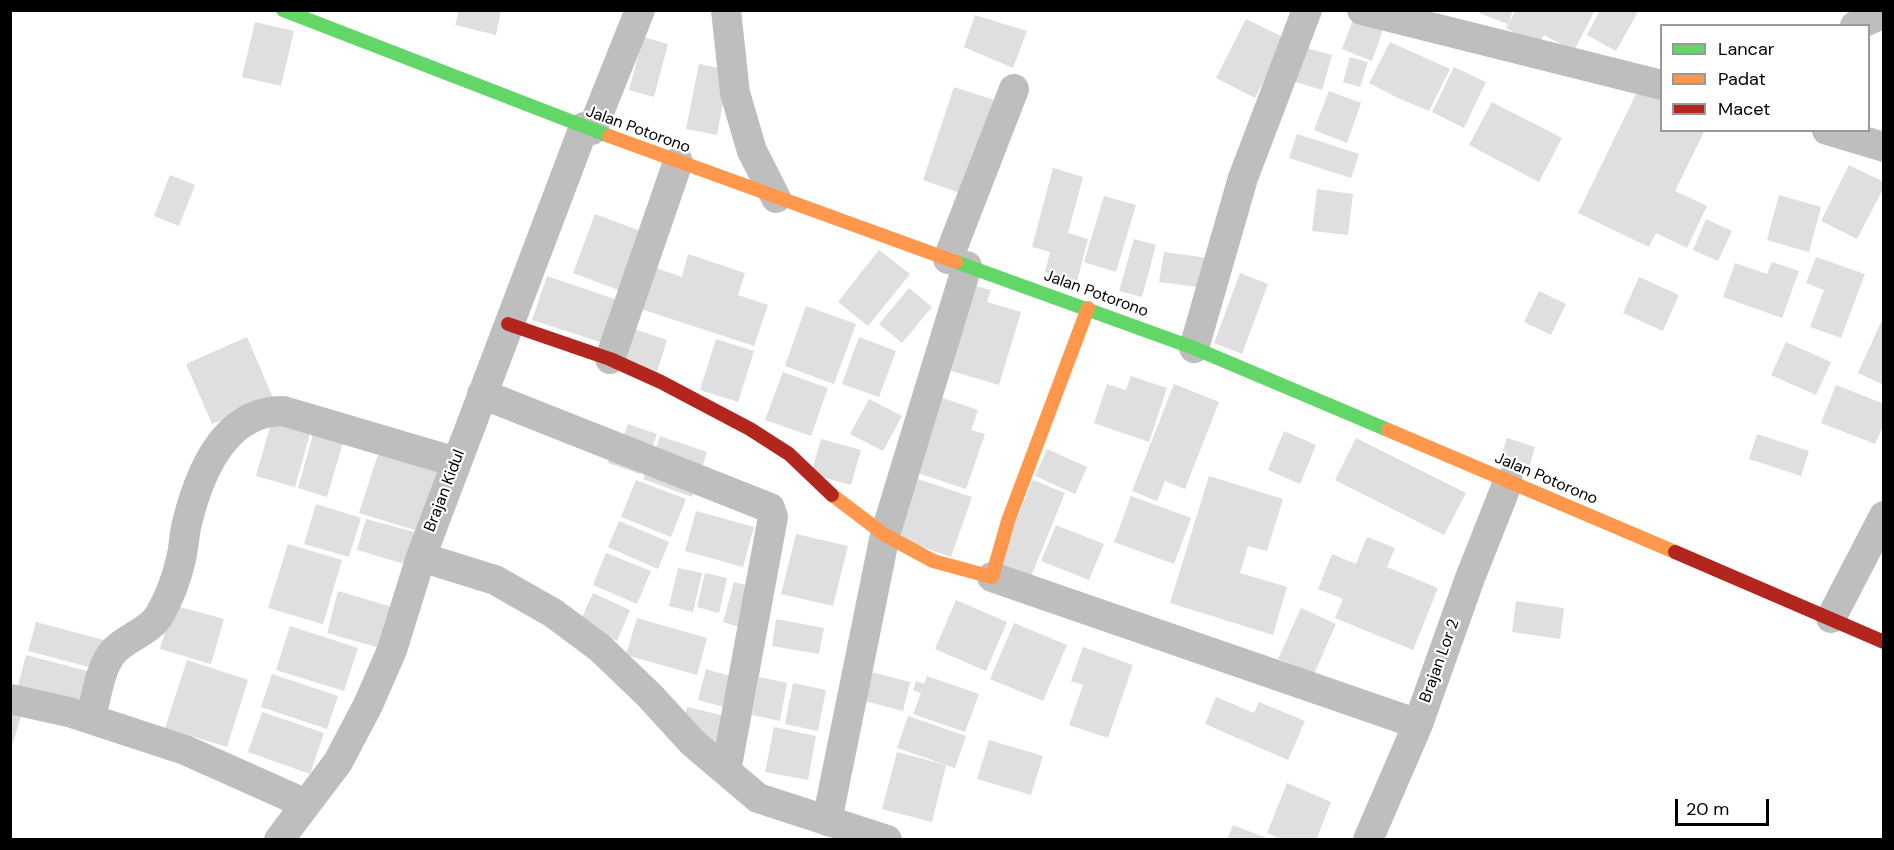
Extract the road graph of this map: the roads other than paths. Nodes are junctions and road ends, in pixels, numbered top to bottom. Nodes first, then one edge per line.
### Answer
1 (283, 10) edge
2 (640, 10) edge
3 (726, 10) edge
4 (1307, 10) edge
5 (1374, 12) edge
6 (1884, 12) edge
7 (1473, 23) edge
8 (1860, 24) edge
9 (1660, 85) edge
10 (1014, 89) dead end
11 (588, 129) junction
12 (1834, 132) edge
13 (1884, 147) edge
14 (678, 162) junction
15 (776, 198) junction
16 (957, 262) junction
17 (1088, 308) junction
18 (508, 324) junction
19 (1194, 348) junction
20 (610, 359) junction
21 (482, 394) junction
22 (456, 462) junction
23 (1508, 482) junction
24 (1884, 516) edge
25 (885, 535) junction
26 (421, 557) junction
27 (992, 577) junction
28 (1831, 618) junction
29 (1884, 642) edge
30 (10, 699) edge
31 (90, 719) junction
32 (1418, 724) junction
33 (726, 771) junction
34 (306, 804) junction
35 (826, 820) junction
36 (279, 840) edge
37 (887, 840) edge
38 (1368, 840) edge

1 - 11 street, Jalan Potorono
2 - 11 street, Brajan Kidul
3 - 15 street
4 - 19 street
5 - 7 street
6 - 8 street
7 - 9 street
10 - 16 street
11 - 14 street, Jalan Potorono
11 - 18 street, Brajan Kidul
12 - 13 street
14 - 15 street, Jalan Potorono
14 - 20 street
15 - 16 street, Jalan Potorono
16 - 17 street, Jalan Potorono
16 - 25 street
17 - 19 street, Jalan Potorono
17 - 27 street
18 - 20 street
18 - 21 street, Brajan Kidul
19 - 23 street, Jalan Potorono
20 - 25 street
21 - 22 street, Brajan Kidul
21 - 33 street
22 - 26 street, Brajan Kidul
22 - 31 street
23 - 28 street, Jalan Potorono
23 - 32 street, Brajan Lor 2
24 - 28 street
25 - 27 street
25 - 35 street
26 - 33 street
26 - 34 street, Brajan Kidul
27 - 32 street
28 - 29 street, Jalan Potorono
30 - 31 street
31 - 34 street
32 - 38 street, Brajan Lor 2
33 - 35 street
34 - 36 street, Brajan Kidul
35 - 37 street

